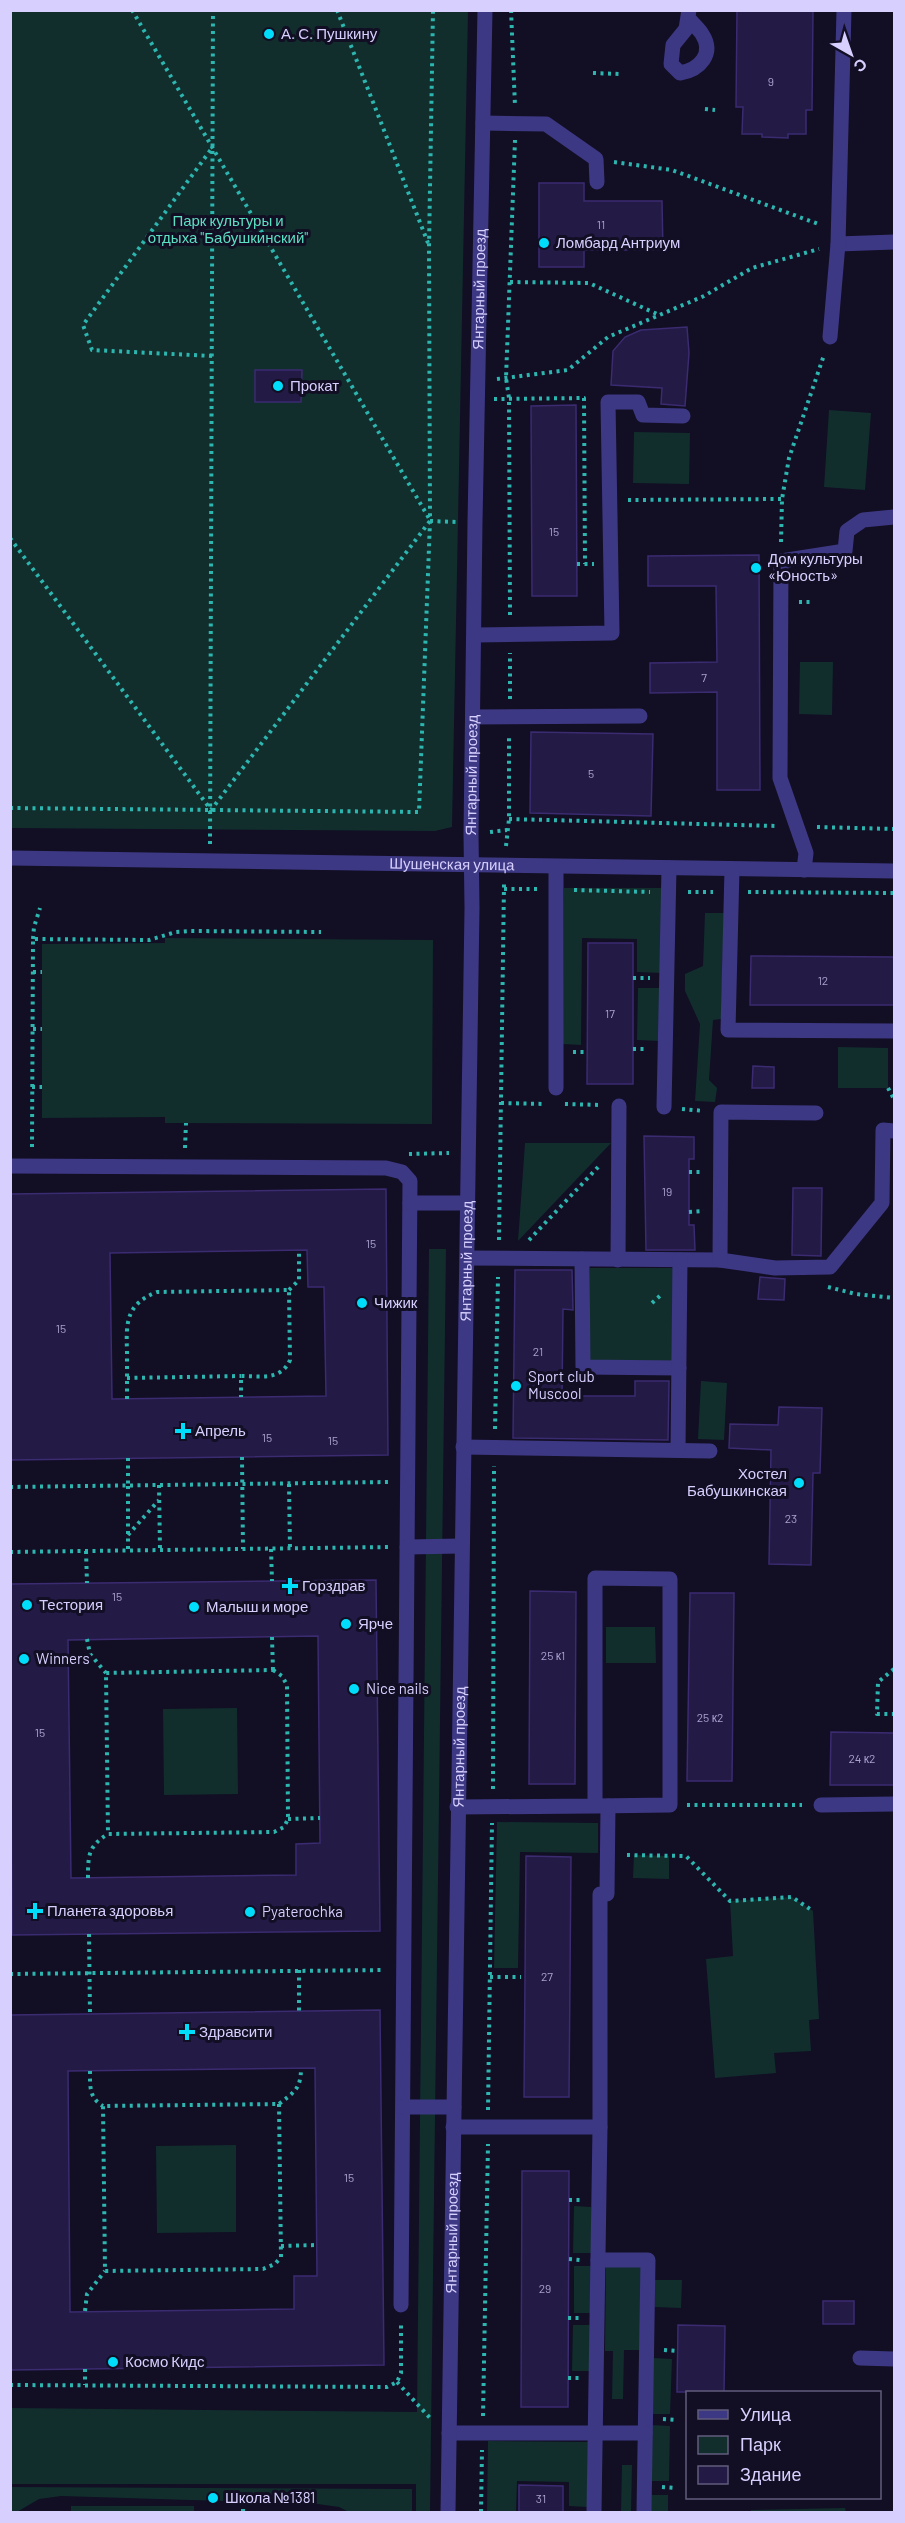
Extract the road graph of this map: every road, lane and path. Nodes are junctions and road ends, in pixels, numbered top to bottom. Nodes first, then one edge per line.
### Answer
1 (132, 10) edge
2 (213, 10) edge
3 (337, 10) edge
4 (433, 10) edge
5 (485, 10) edge
6 (511, 10) edge
7 (844, 10) edge
8 (593, 73) dead end
9 (620, 74) dead end
10 (705, 109) dead end
11 (715, 110) dead end
12 (483, 123) junction
13 (515, 123) junction
14 (212, 148) junction
15 (596, 159) junction
16 (597, 182) dead end
17 (838, 238) junction
18 (894, 242) edge
19 (429, 247) junction
20 (510, 282) junction
21 (657, 314) junction
22 (830, 337) joint
23 (212, 356) junction
24 (506, 378) junction
25 (478, 381) junction
26 (509, 398) junction
27 (478, 399) junction
28 (683, 417) dead end
29 (782, 499) junction
30 (610, 500) junction
31 (894, 517) edge
32 (430, 521) junction
33 (475, 522) junction
34 (10, 538) edge
35 (781, 561) junction
36 (585, 564) dead end
37 (510, 634) junction
38 (475, 635) junction
39 (640, 716) dead end
40 (473, 717) junction
41 (510, 717) junction
42 (10, 808) edge
43 (211, 810) junction
44 (509, 819) junction
45 (796, 826) junction
46 (894, 829) edge
47 (507, 830) junction
48 (489, 832) dead end
49 (506, 848) dead end
50 (10, 858) edge
51 (210, 860) junction
52 (472, 866) junction
53 (556, 867) junction
54 (669, 868) junction
55 (732, 869) junction
56 (804, 870) junction
57 (894, 871) edge
58 (556, 890) junction
59 (732, 892) junction
60 (668, 893) junction
61 (894, 893) edge
62 (40, 908) dead end
63 (321, 932) dead end
64 (33, 939) junction
65 (33, 972) junction
66 (42, 972) dead end
67 (33, 1029) junction
68 (42, 1029) dead end
69 (894, 1031) edge
70 (32, 1087) junction
71 (42, 1087) dead end
72 (556, 1088) dead end
73 (888, 1088) dead end
74 (894, 1099) edge
75 (501, 1103) junction
76 (548, 1104) dead end
77 (560, 1104) dead end
78 (619, 1106) joint
79 (664, 1107) joint
80 (721, 1112) junction
81 (816, 1113) dead end
82 (186, 1123) dead end
83 (894, 1131) edge
84 (619, 1145) junction
85 (453, 1153) dead end
86 (10, 1166) edge
87 (32, 1166) junction
88 (185, 1167) junction
89 (390, 1168) junction
90 (888, 1202) edge
91 (410, 1203) junction
92 (468, 1203) junction
93 (299, 1250) dead end
94 (467, 1258) junction
95 (505, 1259) junction
96 (582, 1259) junction
97 (618, 1260) junction
98 (680, 1260) junction
99 (720, 1260) junction
100 (819, 1286) dead end
101 (289, 1290) junction
102 (894, 1298) edge
103 (679, 1368) junction
104 (241, 1376) junction
105 (127, 1378) junction
106 (241, 1397) dead end
107 (127, 1399) dead end
108 (463, 1447) junction
109 (494, 1447) junction
110 (678, 1450) junction
111 (710, 1451) dead end
112 (242, 1457) dead end
113 (128, 1458) dead end
114 (408, 1482) junction
115 (242, 1484) junction
116 (289, 1484) junction
117 (159, 1485) junction
118 (128, 1486) junction
119 (10, 1487) edge
120 (159, 1499) junction
121 (128, 1535) junction
122 (461, 1546) junction
123 (407, 1547) junction
124 (243, 1549) junction
125 (271, 1549) junction
126 (290, 1549) junction
127 (160, 1550) junction
128 (86, 1551) junction
129 (128, 1551) junction
130 (10, 1552) edge
131 (272, 1581) dead end
132 (87, 1583) dead end
133 (272, 1637) dead end
134 (87, 1640) dead end
135 (894, 1669) edge
136 (273, 1670) junction
137 (106, 1672) junction
138 (894, 1714) edge
139 (894, 1804) edge
140 (670, 1805) junction
141 (821, 1805) joint
142 (601, 1806) junction
143 (457, 1807) junction
144 (492, 1807) junction
145 (320, 1818) dead end
146 (288, 1819) junction
147 (108, 1834) junction
148 (608, 1854) junction
149 (88, 1878) dead end
150 (813, 1911) dead end
151 (89, 1934) dead end
152 (404, 1969) junction
153 (298, 1970) junction
154 (89, 1973) junction
155 (10, 1974) edge
156 (490, 1977) junction
157 (521, 1977) dead end
158 (299, 2011) dead end
159 (90, 2014) dead end
160 (301, 2068) dead end
161 (90, 2071) dead end
162 (279, 2104) junction
163 (103, 2106) junction
164 (403, 2107) junction
165 (454, 2108) junction
166 (453, 2127) junction
167 (488, 2127) junction
168 (600, 2127) junction
169 (317, 2245) dead end
170 (281, 2246) junction
171 (598, 2260) junction
172 (105, 2271) junction
173 (401, 2305) joint
174 (85, 2312) dead end
175 (860, 2358) dead end
176 (894, 2359) edge
177 (85, 2369) dead end
178 (10, 2385) edge
179 (85, 2385) junction
180 (596, 2432) junction
181 (449, 2433) junction
182 (482, 2433) junction
183 (645, 2433) junction
184 (243, 2506) dead end
185 (243, 2512) edge
186 (448, 2512) edge
187 (481, 2512) edge
188 (594, 2512) edge
189 (644, 2512) edge

1 - 14 path
2 - 14 path
3 - 19 path
4 - 19 path
5 - 12 street, Янтарный проезд
6 - 13 path
7 - 17 street
8 - 9 path
10 - 11 path
12 - 13 street
12 - 25 street, Янтарный проезд
13 - 15 street
13 - 20 path
14 - 23 path
14 - 23 path
14 - 32 path
15 - 16 street
15 - 17 path
17 - 18 street
17 - 21 path
17 - 22 street
19 - 32 path
20 - 21 path
20 - 24 path
21 - 24 path
22 - 29 path
23 - 43 path
24 - 25 path
24 - 26 path
25 - 27 street, Янтарный проезд
26 - 27 path
26 - 36 path
26 - 37 path
27 - 33 street, Янтарный проезд
28 - 30 street
29 - 30 path
29 - 35 path
30 - 37 street
31 - 35 street
32 - 33 path
32 - 43 path
32 - 43 path
33 - 38 street, Янтарный проезд
34 - 43 path
35 - 45 street
37 - 38 street
37 - 41 path
38 - 40 street, Янтарный проезд
39 - 41 street
40 - 41 street
40 - 52 street, Янтарный проезд
41 - 44 path
42 - 43 path
43 - 51 path
44 - 45 path
44 - 47 path
45 - 46 path
45 - 56 street
47 - 48 path
47 - 49 path
50 - 51 street, Шушенская улица
51 - 52 street, Шушенская улица
52 - 53 street, Шушенская улица
52 - 92 street, Янтарный проезд
53 - 54 street, Шушенская улица
53 - 58 street
54 - 55 street, Шушенская улица
54 - 60 street
55 - 56 street, Шушенская улица
55 - 59 street
56 - 57 street, Шушенская улица
58 - 60 path
58 - 72 street
58 - 75 path
59 - 60 path
59 - 61 path
59 - 69 street
60 - 79 street
62 - 64 path
63 - 64 path
64 - 65 path
65 - 66 path
65 - 67 path
67 - 68 path
67 - 70 path
70 - 71 path
70 - 87 path
73 - 74 path
75 - 76 path
75 - 95 path
77 - 78 path
78 - 84 street
79 - 80 path
80 - 81 street
80 - 99 street
82 - 88 path
83 - 90 street
84 - 95 path
84 - 97 street
85 - 89 path
86 - 87 street
87 - 88 street
88 - 89 street
89 - 91 street
90 - 99 street
91 - 92 street
91 - 114 street
92 - 94 street, Янтарный проезд
93 - 101 path
94 - 95 street
94 - 108 street, Янтарный проезд
95 - 96 street
95 - 109 path
96 - 97 street
96 - 103 street
97 - 98 street
98 - 99 street
98 - 103 street
100 - 102 path
101 - 104 path
101 - 105 path
103 - 110 street
104 - 105 path
104 - 106 path
105 - 107 path
108 - 109 street
108 - 122 street, Янтарный проезд
109 - 110 street
109 - 144 path
110 - 111 street
112 - 115 path
113 - 118 path
114 - 116 path
114 - 123 street
115 - 116 path
115 - 117 path
115 - 124 path
116 - 126 path
117 - 118 path
117 - 120 path
118 - 119 path
118 - 121 path
120 - 121 path
120 - 127 path
121 - 129 path
122 - 123 street
122 - 143 street, Янтарный проезд
123 - 126 path
123 - 152 street
124 - 125 path
124 - 127 path
125 - 126 path
125 - 131 path
127 - 129 path
128 - 129 path
128 - 130 path
128 - 132 path
133 - 136 path
134 - 137 path
135 - 138 path
136 - 137 path
136 - 146 path
137 - 147 path
139 - 141 street
140 - 141 path
140 - 142 street
140 - 142 street
142 - 144 street
142 - 148 street
143 - 144 street
143 - 165 street, Янтарный проезд
144 - 156 path
145 - 146 path
146 - 147 path
147 - 149 path
148 - 150 path
148 - 168 street
151 - 154 path
152 - 153 path
152 - 164 street
153 - 154 path
153 - 158 path
154 - 155 path
154 - 159 path
156 - 157 path
156 - 167 path
160 - 162 path
161 - 163 path
162 - 163 path
162 - 170 path
163 - 172 path
164 - 165 street
164 - 173 street
165 - 166 street, Янтарный проезд
166 - 167 street
166 - 181 street, Янтарный проезд
167 - 168 street
167 - 182 path
168 - 171 street
169 - 170 path
170 - 172 path
171 - 180 street
171 - 183 street
172 - 174 path
173 - 179 path
175 - 176 street
177 - 179 path
178 - 179 path
180 - 182 street
180 - 183 street
180 - 188 street
181 - 182 street
181 - 186 street, Янтарный проезд
182 - 187 path
183 - 189 street
184 - 185 path

